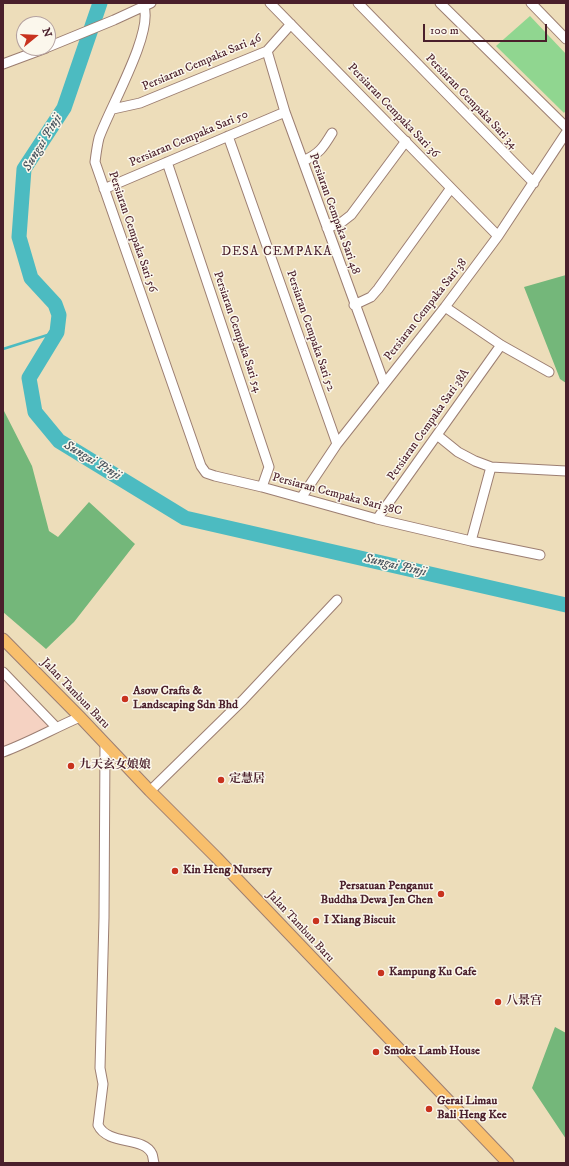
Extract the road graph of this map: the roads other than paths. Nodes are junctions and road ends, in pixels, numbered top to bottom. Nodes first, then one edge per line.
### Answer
1 (270, 3) edge
2 (358, 3) edge
3 (440, 3) edge
4 (531, 3) edge
5 (148, 5) edge
6 (291, 24) junction
7 (566, 39) edge
8 (56, 44) edge
9 (267, 51) junction
10 (25, 56) edge
11 (3, 64) edge
12 (113, 109) junction
13 (285, 112) junction
14 (566, 127) edge
15 (332, 133) dead end
16 (566, 133) edge
17 (228, 136) junction
18 (406, 141) junction
19 (303, 161) junction
20 (167, 162) junction
21 (534, 183) junction
22 (451, 188) junction
23 (104, 189) junction
24 (327, 228) junction
25 (498, 236) junction
26 (354, 305) junction
27 (445, 307) junction
28 (501, 345) junction
29 (549, 372) dead end
30 (384, 383) junction
31 (437, 435) junction
32 (337, 444) junction
33 (201, 466) joint
34 (491, 467) junction
35 (566, 471) edge
36 (262, 487) junction
37 (301, 498) junction
38 (377, 519) junction
39 (471, 542) junction
40 (540, 555) dead end
41 (337, 600) dead end
42 (4, 638) edge
43 (3, 672) edge
44 (80, 717) junction
45 (56, 727) junction
46 (105, 745) junction
47 (3, 752) edge
48 (150, 791) junction
49 (154, 1163) edge
50 (508, 1163) edge

1 - 6 street, Persiaran Cempaka Sari 36
2 - 21 street, Persiaran Cempaka Sari 34
3 - 14 street
4 - 7 street
5 - 8 street
5 - 12 street, Persiaran Cempaka Sari 56
6 - 9 street, Persiaran Cempaka Sari 46
6 - 18 street, Persiaran Cempaka Sari 36
9 - 12 street, Persiaran Cempaka Sari 46
9 - 13 street, Persiaran Cempaka Sari 48
10 - 11 street
12 - 23 street, Persiaran Cempaka Sari 56
13 - 17 street, Persiaran Cempaka Sari 50
13 - 19 street, Persiaran Cempaka Sari 48
15 - 19 street
16 - 21 street, Persiaran Cempaka Sari 38
17 - 20 street, Persiaran Cempaka Sari 50
17 - 32 street, Persiaran Cempaka Sari 52
18 - 22 street, Persiaran Cempaka Sari 36
18 - 24 street
19 - 24 street, Persiaran Cempaka Sari 48
20 - 23 street, Persiaran Cempaka Sari 50
20 - 36 street, Persiaran Cempaka Sari 54
21 - 25 street, Persiaran Cempaka Sari 38
22 - 25 street, Persiaran Cempaka Sari 36
22 - 26 street
23 - 33 street, Persiaran Cempaka Sari 56
24 - 26 street, Persiaran Cempaka Sari 48
25 - 27 street, Persiaran Cempaka Sari 38
26 - 30 street, Persiaran Cempaka Sari 48
27 - 28 street
27 - 30 street, Persiaran Cempaka Sari 38
28 - 29 street
28 - 31 street, Persiaran Cempaka Sari 38A
30 - 32 street, Persiaran Cempaka Sari 38
31 - 34 street
31 - 38 street, Persiaran Cempaka Sari 38A
32 - 37 street, Persiaran Cempaka Sari 38
33 - 36 street, Persiaran Cempaka Sari 38C
34 - 35 street
34 - 39 street
36 - 37 street, Persiaran Cempaka Sari 38C
37 - 38 street, Persiaran Cempaka Sari 38C
38 - 39 street, Persiaran Cempaka Sari 38C
39 - 40 street, Persiaran Cempaka Sari 38C
41 - 48 street
42 - 44 main road, Jalan Tambun Baru
43 - 45 street
44 - 45 street
44 - 46 main road, Jalan Tambun Baru
45 - 47 street
46 - 48 main road, Jalan Tambun Baru
46 - 49 street
48 - 50 main road, Jalan Tambun Baru

